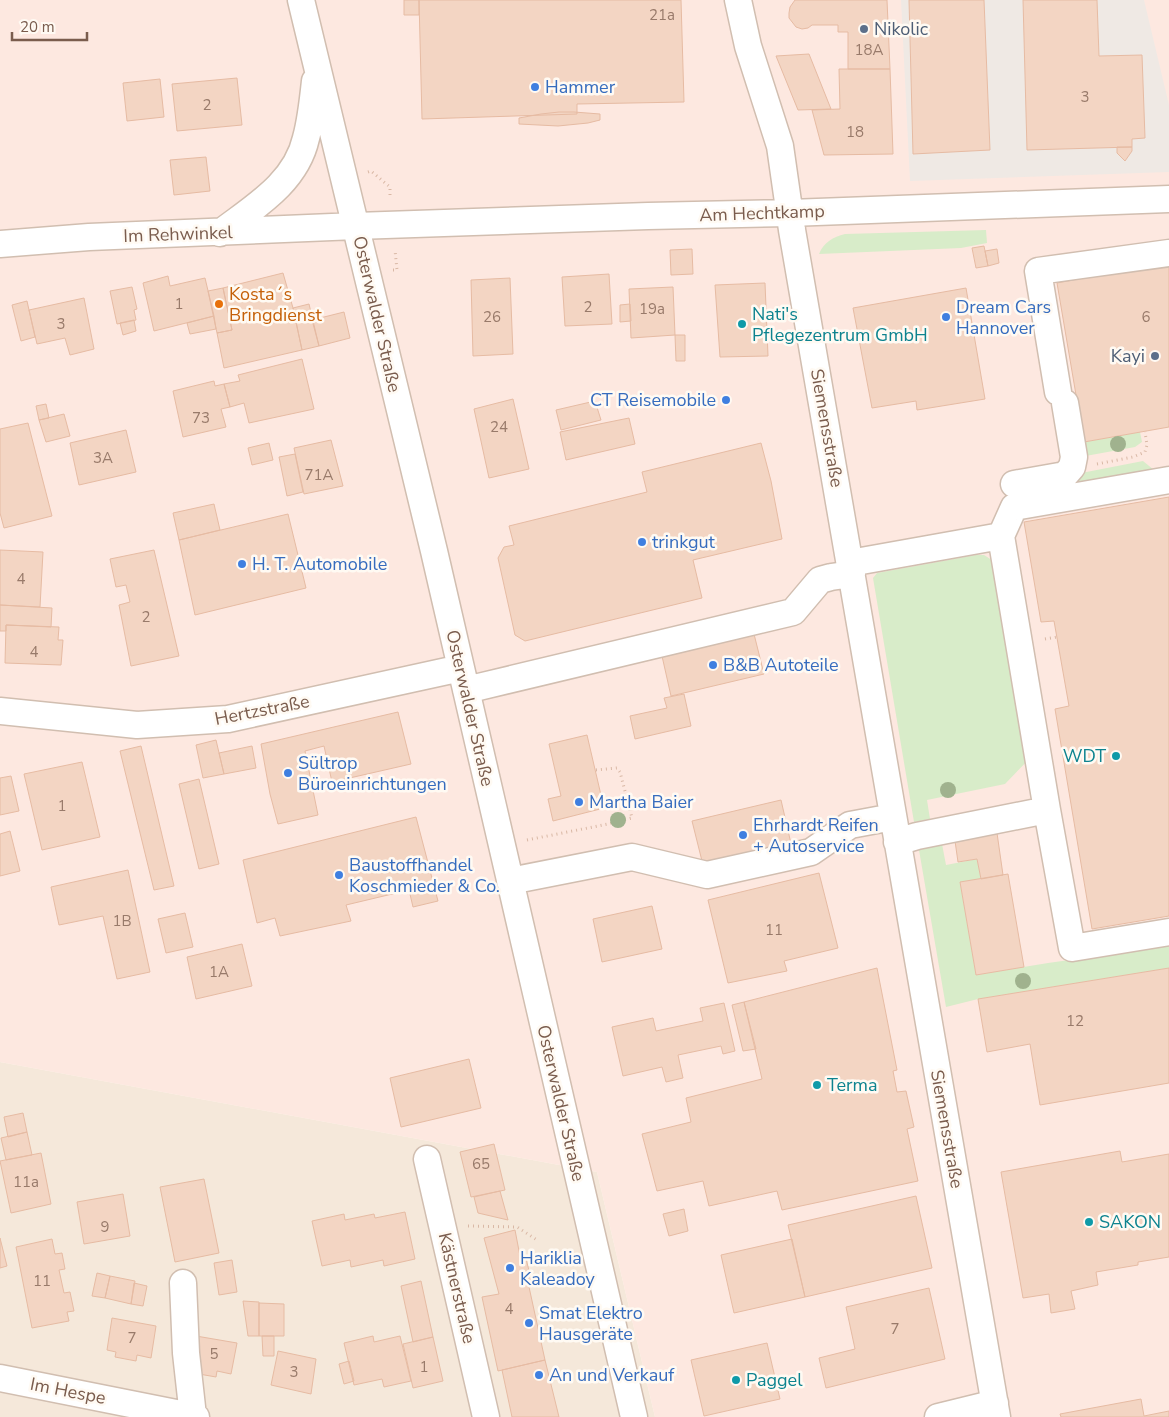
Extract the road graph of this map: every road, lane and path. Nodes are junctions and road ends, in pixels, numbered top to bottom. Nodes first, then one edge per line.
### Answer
1 (302, 0) edge
2 (738, 0) edge
3 (317, 68) junction
4 (1169, 199) edge
5 (790, 213) junction
6 (356, 226) junction
7 (220, 233) junction
8 (0, 244) edge
9 (1169, 253) edge
10 (1145, 432) dead end
11 (1072, 468) junction
12 (1169, 480) edge
13 (1014, 496) junction
14 (1002, 536) junction
15 (851, 569) junction
16 (463, 679) junction
17 (0, 711) edge
18 (595, 770) dead end
19 (1047, 810) junction
20 (903, 832) junction
21 (519, 841) dead end
22 (510, 881) junction
23 (1169, 932) edge
24 (427, 1159) dead end
25 (443, 1226) junction
26 (537, 1240) dead end
27 (183, 1283) dead end
28 (0, 1378) edge
29 (996, 1410) edge
30 (194, 1417) edge
31 (486, 1417) edge
32 (634, 1417) edge
33 (938, 1417) edge

1 - 3 street, Osterwalder Straße
2 - 5 street, Siemensstraße
3 - 6 street, Osterwalder Straße
3 - 7 street
4 - 5 street, Am Hechtkamp
5 - 6 street, Am Hechtkamp
5 - 15 street, Siemensstraße
6 - 7 street, Im Rehwinkel
6 - 16 street, Osterwalder Straße
7 - 8 street, Im Rehwinkel
9 - 11 street
10 - 11 path
11 - 13 street
12 - 13 street
13 - 14 street
14 - 15 street
14 - 19 street
15 - 16 street, Hertzstraße
15 - 20 street, Siemensstraße
16 - 17 street, Hertzstraße
16 - 22 street, Osterwalder Straße
18 - 21 path
19 - 20 street
19 - 23 street
20 - 22 street
20 - 29 street, Siemensstraße
22 - 32 street, Osterwalder Straße
24 - 25 street, Kästnerstraße
25 - 26 path
25 - 31 street, Kästnerstraße
27 - 30 street
28 - 30 street, Im Hespe
29 - 33 street

